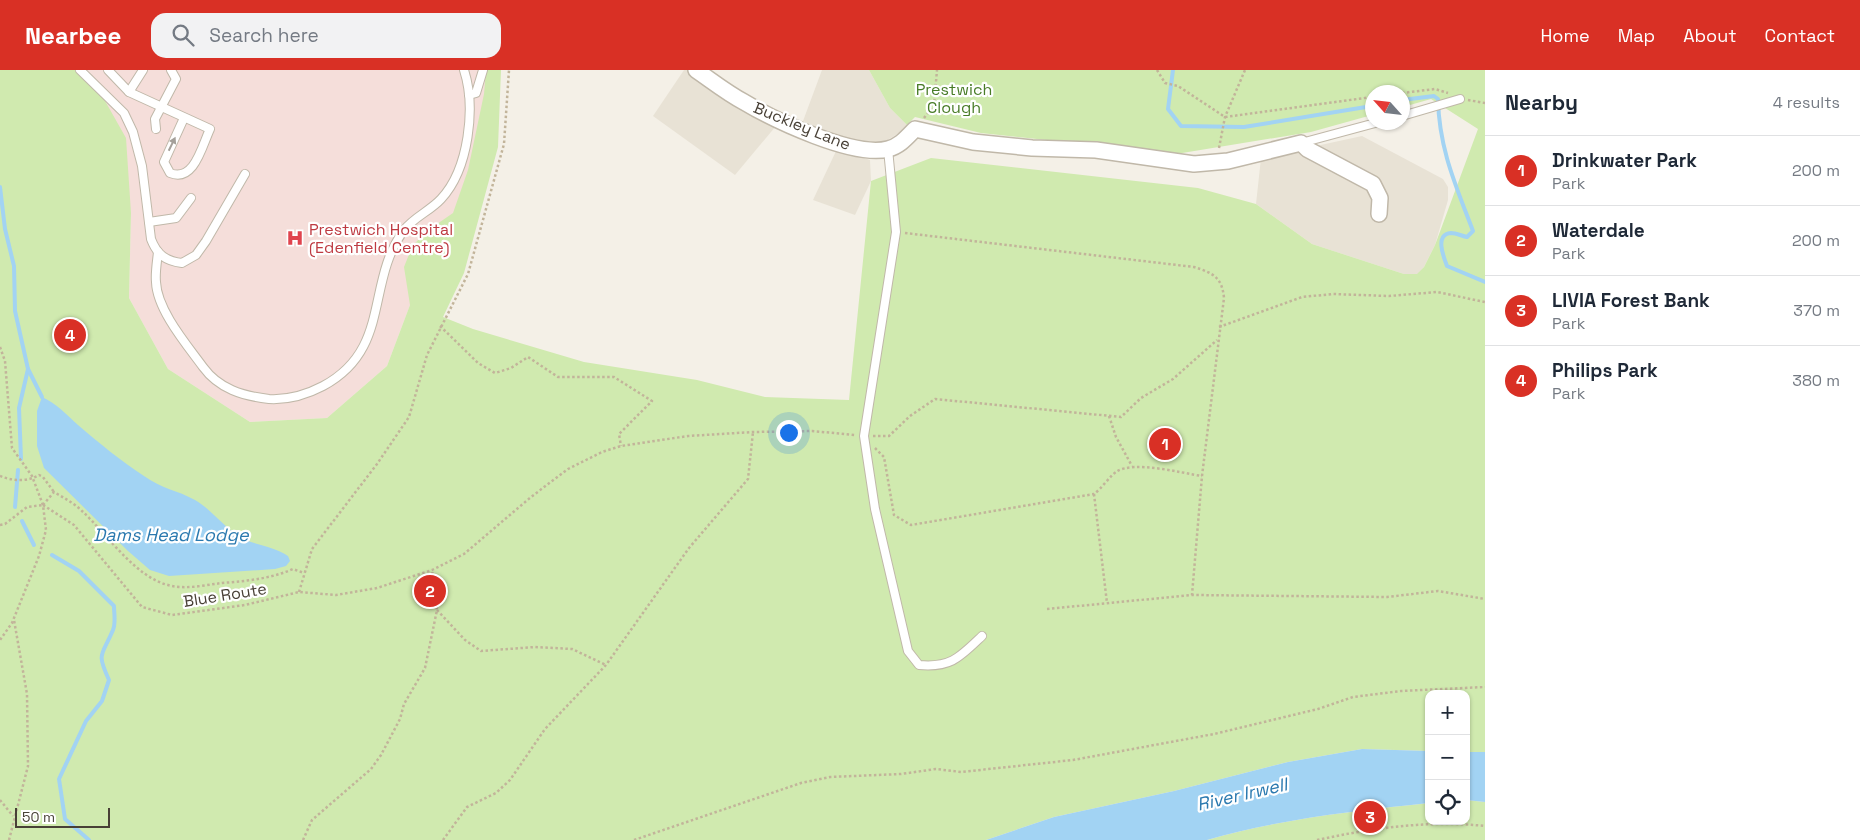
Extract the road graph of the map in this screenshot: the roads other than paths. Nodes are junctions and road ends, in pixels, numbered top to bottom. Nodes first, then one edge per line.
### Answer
1 (80, 70) edge
2 (108, 70) edge
3 (143, 70) edge
4 (171, 70) edge
5 (464, 70) edge
6 (483, 70) edge
7 (696, 70) edge
8 (130, 92) junction
9 (469, 95) junction
10 (1460, 99) dead end
11 (160, 107) junction
12 (1410, 114) edge
13 (184, 118) junction
14 (1365, 126) edge
15 (156, 129) dead end
16 (1301, 143) junction
17 (888, 149) junction
18 (245, 174) dead end
19 (191, 198) dead end
20 (1379, 214) dead end
21 (149, 222) junction
22 (158, 252) junction
23 (982, 636) dead end

1 - 21 lane
2 - 8 lane
3 - 8 lane
4 - 11 lane
5 - 9 lane
6 - 9 lane
7 - 17 street, Buckley Lane
8 - 11 lane
9 - 22 lane
10 - 12 lane
11 - 13 lane
11 - 15 lane
13 -> 13 lane
14 - 16 lane
16 - 17 street
16 - 20 street
17 - 23 lane
18 - 22 lane
19 - 21 lane
21 - 22 lane

